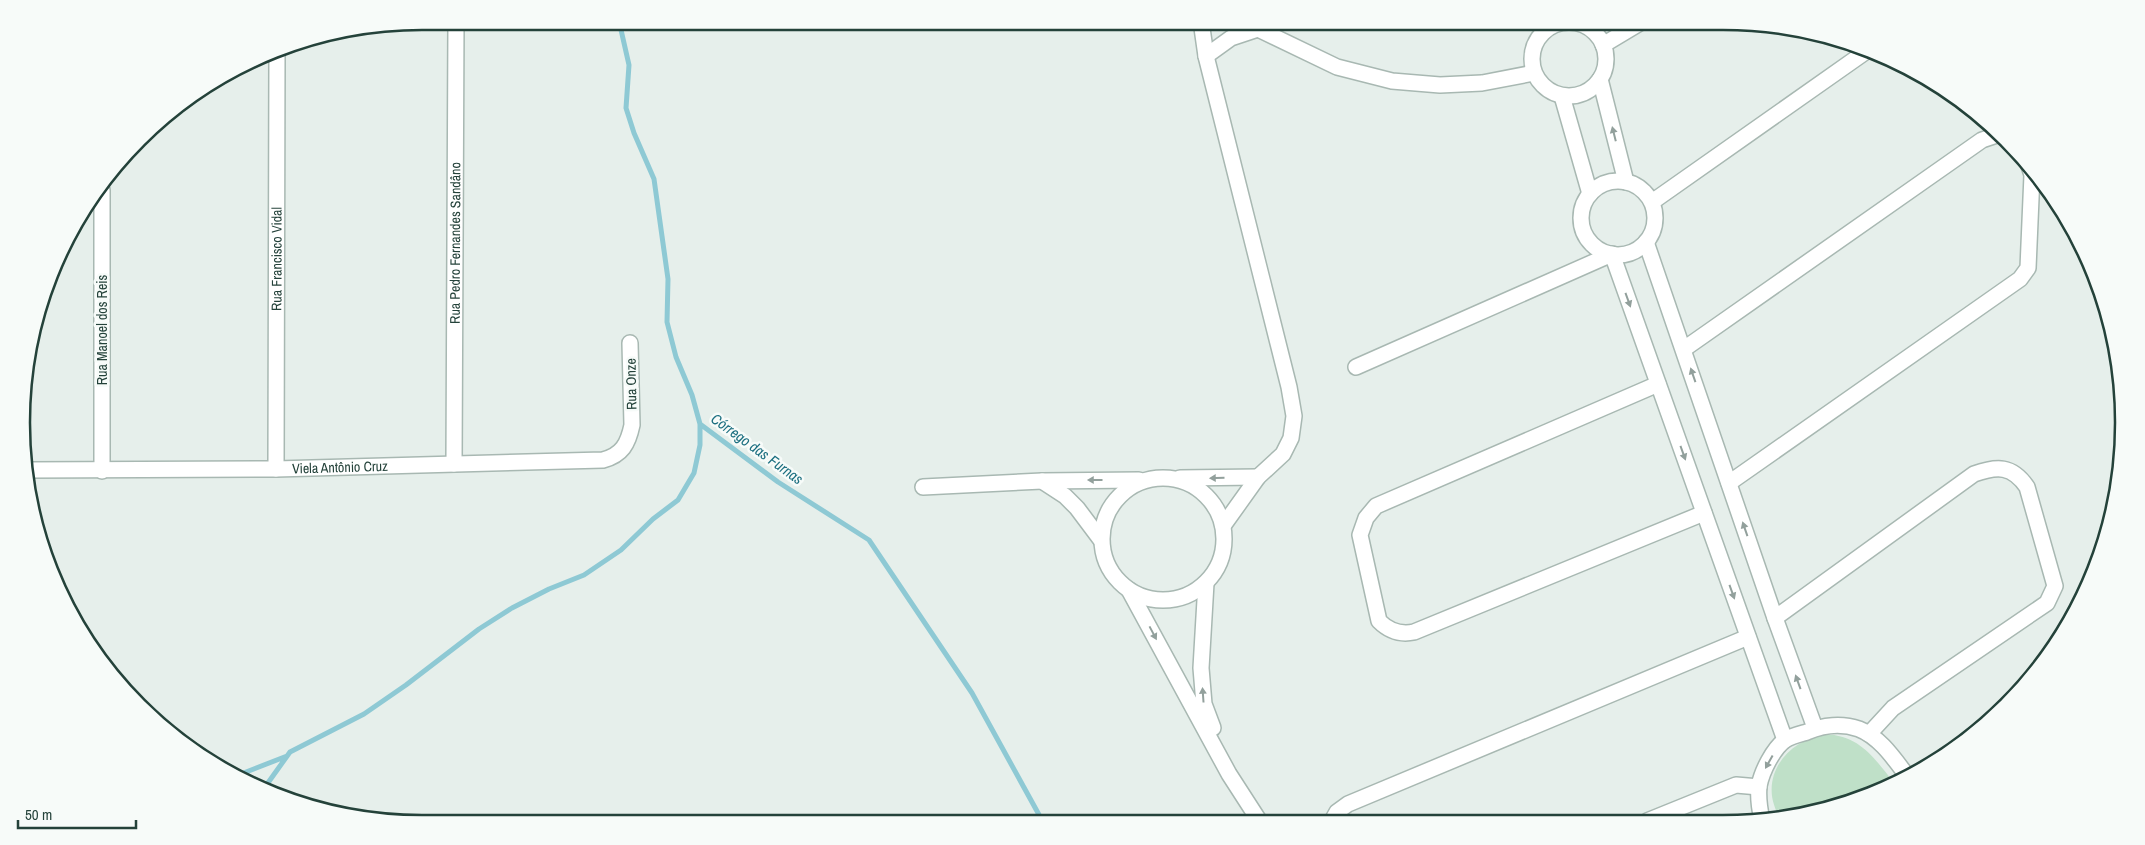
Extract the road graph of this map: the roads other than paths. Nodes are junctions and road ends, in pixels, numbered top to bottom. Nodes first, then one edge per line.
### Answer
1 (456, 30) edge
2 (1202, 30) edge
3 (1245, 30) edge
4 (1263, 30) edge
5 (1539, 30) edge
6 (1590, 30) edge
7 (1628, 30) edge
8 (1603, 45) junction
9 (1860, 55) edge
10 (1206, 56) junction
11 (277, 58) edge
12 (1534, 74) junction
13 (1600, 79) junction
14 (1562, 96) junction
15 (1991, 137) edge
16 (2032, 181) edge
17 (1626, 182) junction
18 (1590, 194) junction
19 (102, 196) edge
20 (1652, 202) junction
21 (1646, 242) junction
22 (1612, 254) junction
23 (630, 343) dead end
24 (1684, 348) junction
25 (1356, 367) dead end
26 (1658, 384) junction
27 (632, 425) joint
28 (454, 464) junction
29 (276, 468) junction
30 (33, 470) edge
31 (102, 471) junction
32 (1258, 477) junction
33 (1176, 478) junction
34 (1144, 480) junction
35 (1042, 481) junction
36 (1729, 483) junction
37 (923, 487) dead end
38 (1704, 513) junction
39 (1224, 526) junction
40 (1101, 540) junction
41 (1206, 583) junction
42 (1129, 590) junction
43 (1775, 618) junction
44 (1748, 637) junction
45 (1815, 728) junction
46 (1869, 734) junction
47 (1785, 740) junction
48 (1903, 771) edge
49 (1229, 774) junction
50 (1759, 787) junction
51 (1761, 813) edge
52 (1255, 815) edge
53 (1335, 815) edge
54 (1663, 815) edge

1 - 28 street, Rua Pedro Fernandes Sandâno
2 - 10 street
3 - 10 street
4 - 12 street
5 - 12 street
6 - 8 street
7 - 8 street
8 - 13 street
9 - 20 street
10 - 32 street
11 - 29 street, Rua Francisco Vidal
12 - 14 street
13 - 14 street
17 -> 13 street
14 - 18 street
15 - 24 street
16 - 36 street
17 - 18 street
17 - 20 street
18 - 22 street
19 - 31 street, Rua Manoel dos Reis
20 - 21 street
21 - 22 street
21 - 24 street
22 - 25 street
22 -> 26 street
23 - 27 street, Rua Onze
36 -> 24 street
26 -> 38 street
26 - 38 street
27 - 28 street, Viela Antônio Cruz
28 - 29 street, Viela Antônio Cruz
29 - 31 street, Viela Antônio Cruz
30 - 31 street, Viela Antônio Cruz
32 -> 33 street
32 - 39 street
33 - 34 street
33 - 39 street
34 -> 35 street
34 - 40 street
35 - 37 street
35 - 40 street
43 -> 36 street
38 -> 44 street
39 - 41 street
40 - 42 street
41 - 42 street
49 -> 41 street
42 -> 49 street
45 -> 43 street
43 - 46 street
44 - 47 street
44 - 53 street
45 - 46 street
45 - 47 street
46 - 48 street
47 -> 50 street
49 - 52 street
50 - 51 street
50 - 54 street

